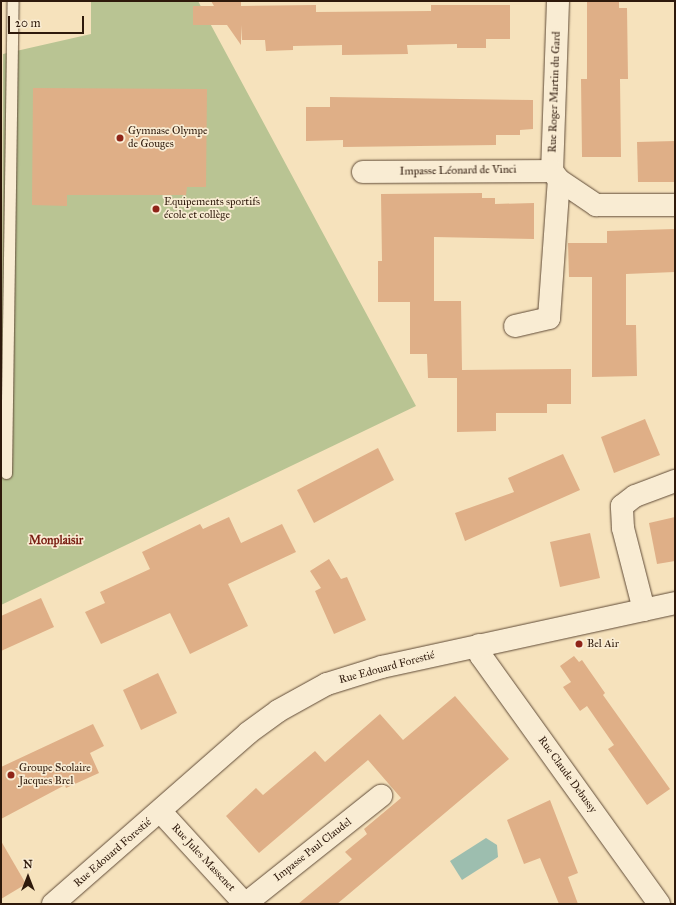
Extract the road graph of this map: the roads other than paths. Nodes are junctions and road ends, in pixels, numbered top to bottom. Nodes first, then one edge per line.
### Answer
1 (13, 1) edge
2 (558, 1) edge
3 (363, 172) dead end
4 (556, 175) junction
5 (675, 205) edge
6 (515, 326) dead end
7 (6, 473) dead end
8 (675, 482) edge
9 (675, 603) edge
10 (644, 610) junction
11 (479, 645) junction
12 (381, 796) dead end
13 (161, 812) junction
14 (53, 904) edge
15 (245, 904) edge
16 (659, 904) edge

1 - 7 lane
2 - 4 street, Rue Roger Martin du Gard
3 - 4 street, Impasse Léonard de Vinci
4 - 5 street
4 - 6 street, Rue Roger Martin du Gard
8 - 10 street
9 - 10 street, Rue Edouard Forestié
10 - 11 street, Rue Edouard Forestié
11 - 13 street, Rue Edouard Forestié
11 - 16 street, Rue Claude Debussy
12 - 15 street, Impasse Paul Claudel
13 - 14 street, Rue Edouard Forestié
13 - 15 street, Rue Jules Massenet

